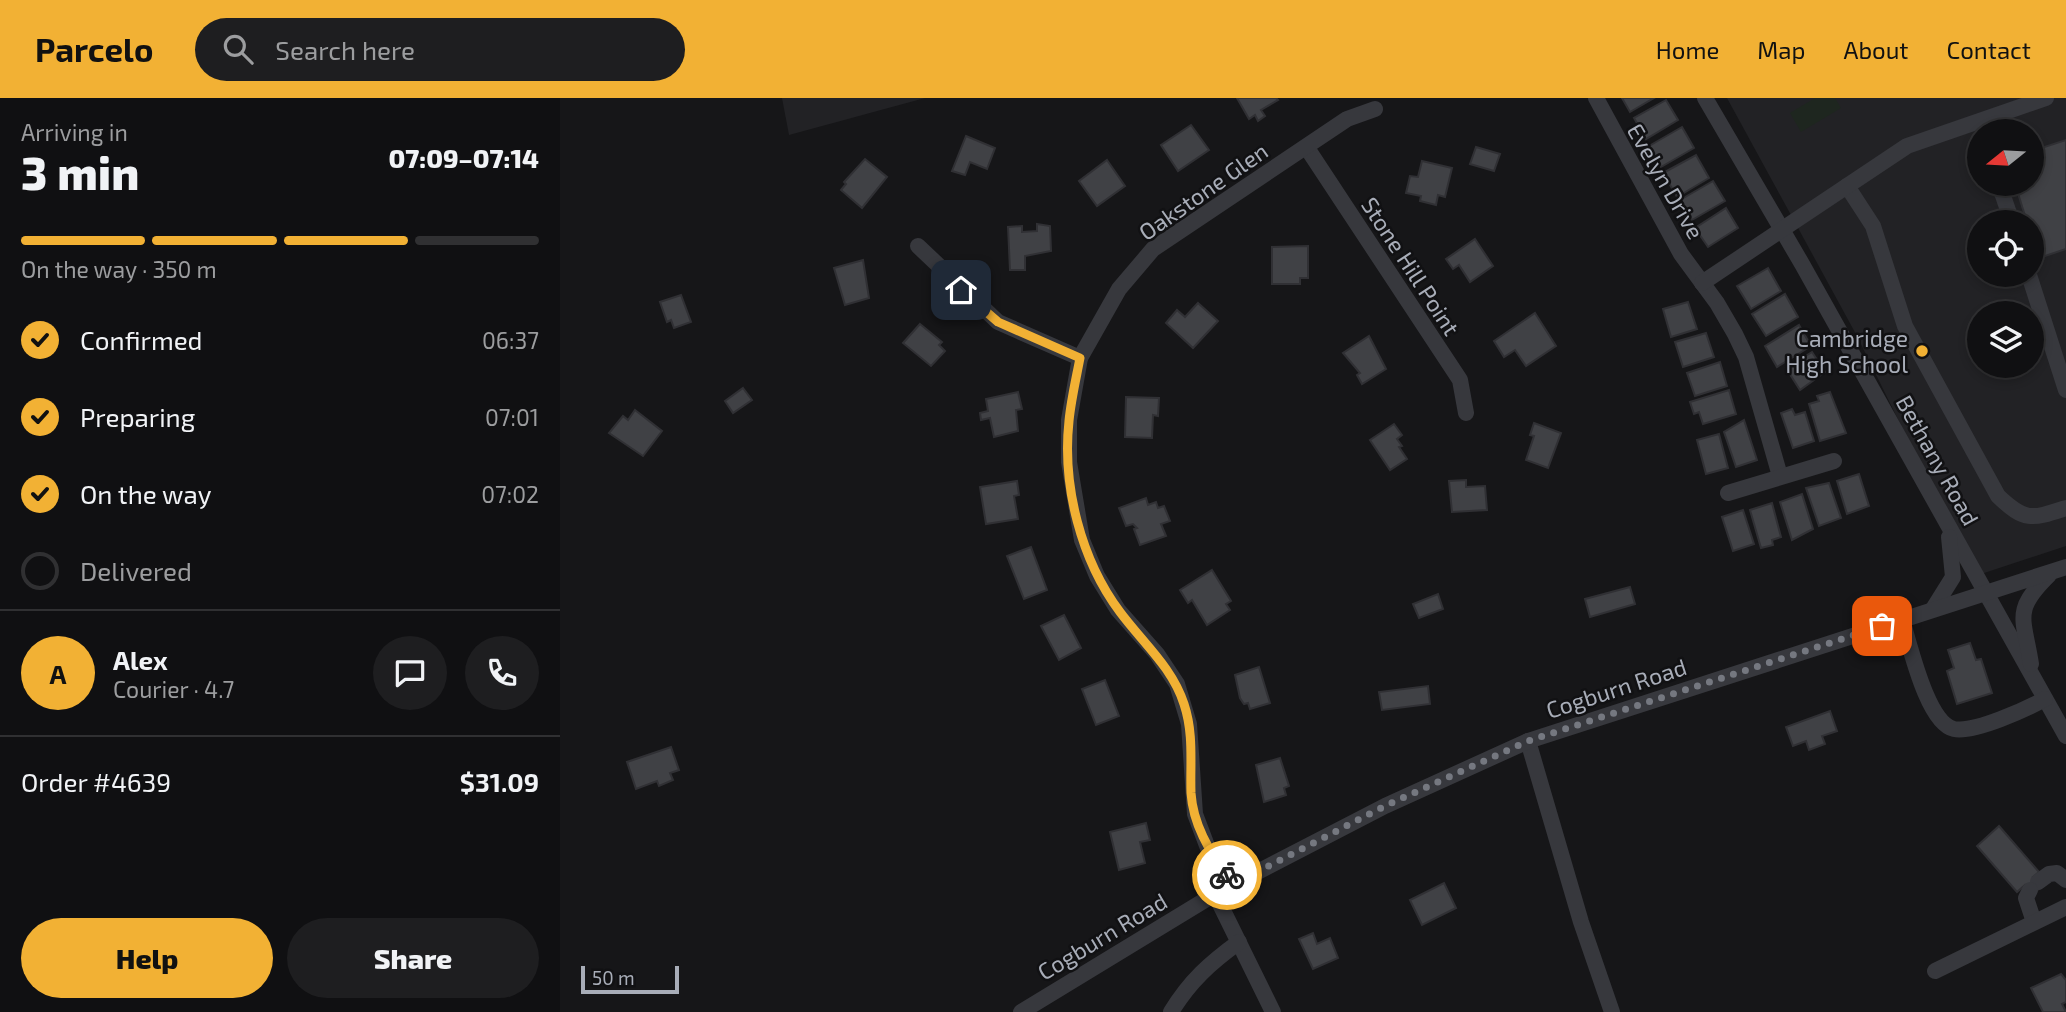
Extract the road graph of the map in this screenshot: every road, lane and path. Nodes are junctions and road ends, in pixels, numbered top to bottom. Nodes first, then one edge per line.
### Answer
1 (1595, 98) edge
2 (1706, 98) edge
3 (2046, 98) edge
4 (1375, 109) dead end
5 (1998, 119) edge
6 (1967, 131) edge
7 (1307, 148) junction
8 (1847, 186) junction
9 (1782, 230) junction
10 (918, 247) dead end
11 (1702, 283) junction
12 (2033, 287) edge
13 (1080, 358) junction
14 (2066, 390) edge
15 (1466, 413) dead end
16 (1834, 461) dead end
17 (1780, 476) junction
18 (1728, 493) dead end
19 (2066, 508) edge
20 (1945, 521) junction
21 (2059, 569) edge
22 (1985, 592) junction
23 (1933, 609) junction
24 (1902, 620) junction
25 (2033, 677) junction
26 (2045, 699) junction
27 (2066, 736) edge
28 (1528, 741) junction
29 (2066, 880) edge
30 (1234, 884) junction
31 (1215, 894) junction
32 (2066, 907) edge
33 (2034, 922) junction
34 (1239, 942) junction
35 (1936, 971) dead end
36 (1021, 1012) edge
37 (1171, 1012) edge
38 (1273, 1012) edge
39 (1612, 1012) edge

1 - 11 street, Evelyn Drive
2 - 9 street, Bethany Road
3 - 5 street
4 - 7 street, Oakstone Glen
6 - 8 street
7 - 13 street, Oakstone Glen
7 - 15 street, Stone Hill Point
8 - 9 street
8 - 19 street
9 - 11 street
9 - 20 street, Bethany Road
10 - 13 street
11 - 17 street, Evelyn Drive
12 - 14 street
13 - 30 street, Oakstone Glen
16 - 17 street
17 - 18 street
20 - 22 street, Bethany Road
20 - 23 street
21 - 22 street, Cogburn Road
21 - 25 street
22 - 23 street, Cogburn Road
22 - 25 street, Bethany Road
23 - 24 street, Cogburn Road
24 - 26 street
24 - 28 street, Cogburn Road
25 - 26 street, Bethany Road
26 - 27 street, Bethany Road
28 - 30 street, Cogburn Road
28 - 39 street
29 - 33 street
30 - 31 street, Cogburn Road
31 - 34 street
31 - 36 street, Cogburn Road
32 - 33 street
33 - 35 street
34 - 37 street
34 - 38 street

